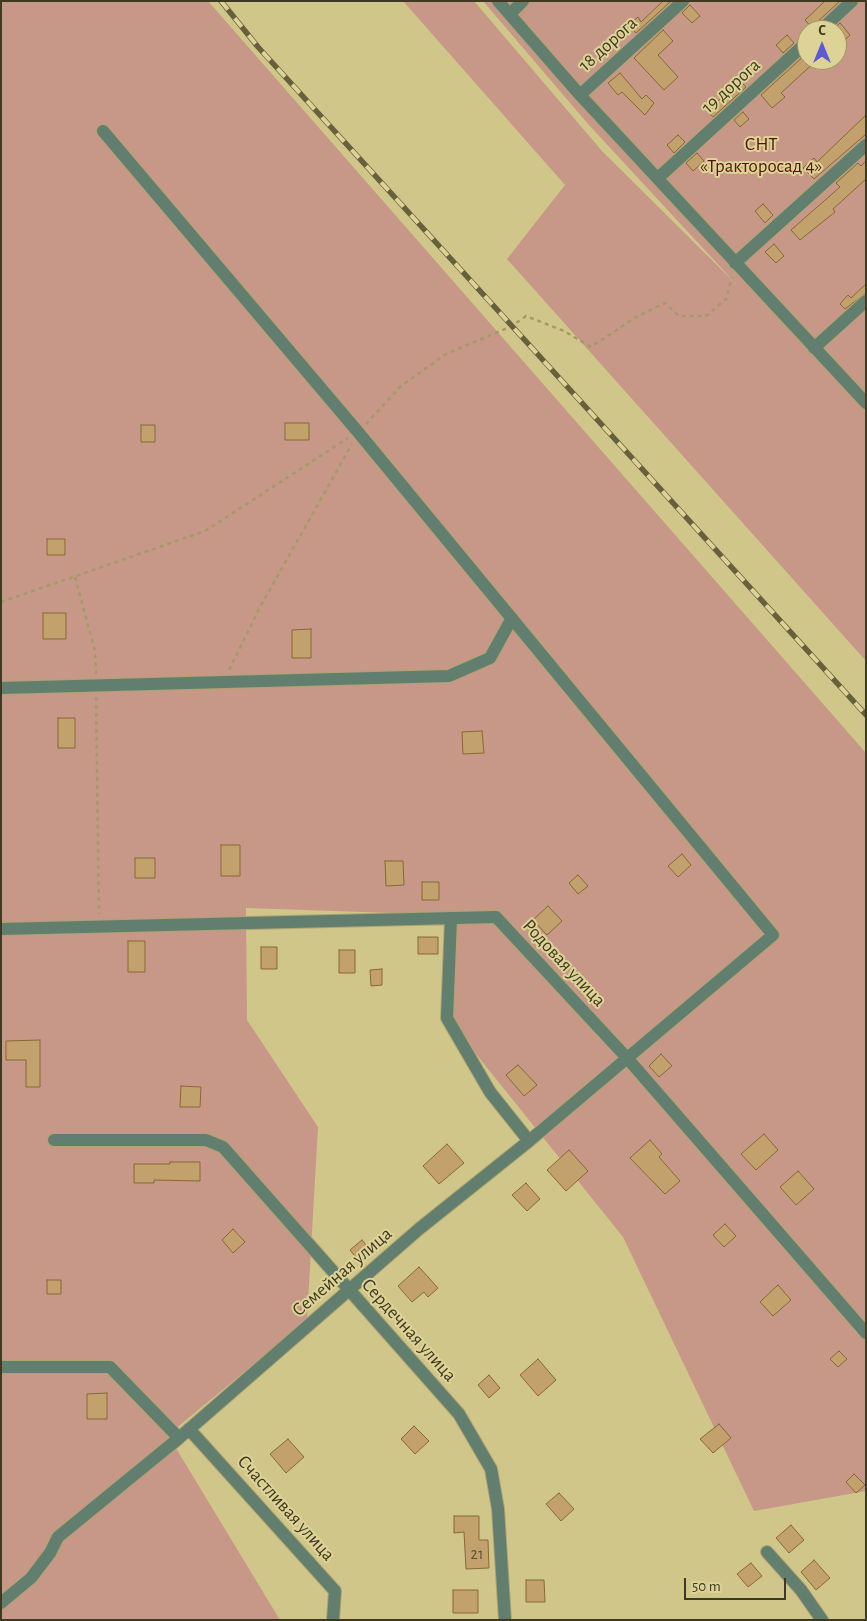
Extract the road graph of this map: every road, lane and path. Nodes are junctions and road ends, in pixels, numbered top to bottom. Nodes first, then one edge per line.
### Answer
1 (498, 1) edge
2 (524, 1) edge
3 (683, 1) edge
4 (852, 1) edge
5 (510, 14) junction
6 (832, 20) edge
7 (797, 51) edge
8 (580, 95) junction
9 (103, 131) dead end
10 (866, 145) edge
11 (658, 178) junction
12 (735, 263) junction
13 (866, 301) edge
14 (814, 348) junction
15 (866, 403) edge
16 (358, 432) junction
17 (74, 576) junction
18 (1, 602) edge
19 (512, 618) junction
20 (223, 682) junction
21 (96, 685) junction
22 (1, 688) edge
23 (451, 918) junction
24 (100, 928) junction
25 (1, 929) edge
26 (628, 1059) junction
27 (54, 1140) dead end
28 (529, 1141) junction
29 (349, 1290) junction
30 (866, 1334) edge
31 (1, 1368) edge
32 (189, 1429) junction
33 (179, 1438) junction
34 (767, 1552) dead end
35 (1, 1603) edge
36 (333, 1620) edge
37 (505, 1620) edge
38 (822, 1620) edge

1 - 5 street
2 - 5 street
3 - 8 street, 18 дорога
4 - 6 street
5 - 8 street
7 - 11 street, 19 дорога
8 - 11 street
9 - 16 street
10 - 12 street
11 - 12 street
12 - 14 street
12 - 16 path
13 - 14 street
14 - 15 street
16 - 17 path
16 - 19 street
16 - 20 path
17 - 18 path
17 - 21 path
19 - 20 street
19 - 26 street, Семейная улица
20 - 21 street
21 - 22 street
21 - 24 path
23 - 24 street, Родовая улица
23 - 26 street, Родовая улица
23 - 28 street
24 - 25 street, Родовая улица
26 - 28 street, Семейная улица
26 - 30 street, Родовая улица
27 - 29 street, Сердечная улица
28 - 29 street, Семейная улица
29 - 32 street, Семейная улица
29 - 37 street, Сердечная улица
31 - 33 street
32 - 33 street, Семейная улица
32 - 36 street, Счастливая улица
33 - 35 street, Семейная улица
34 - 38 street

